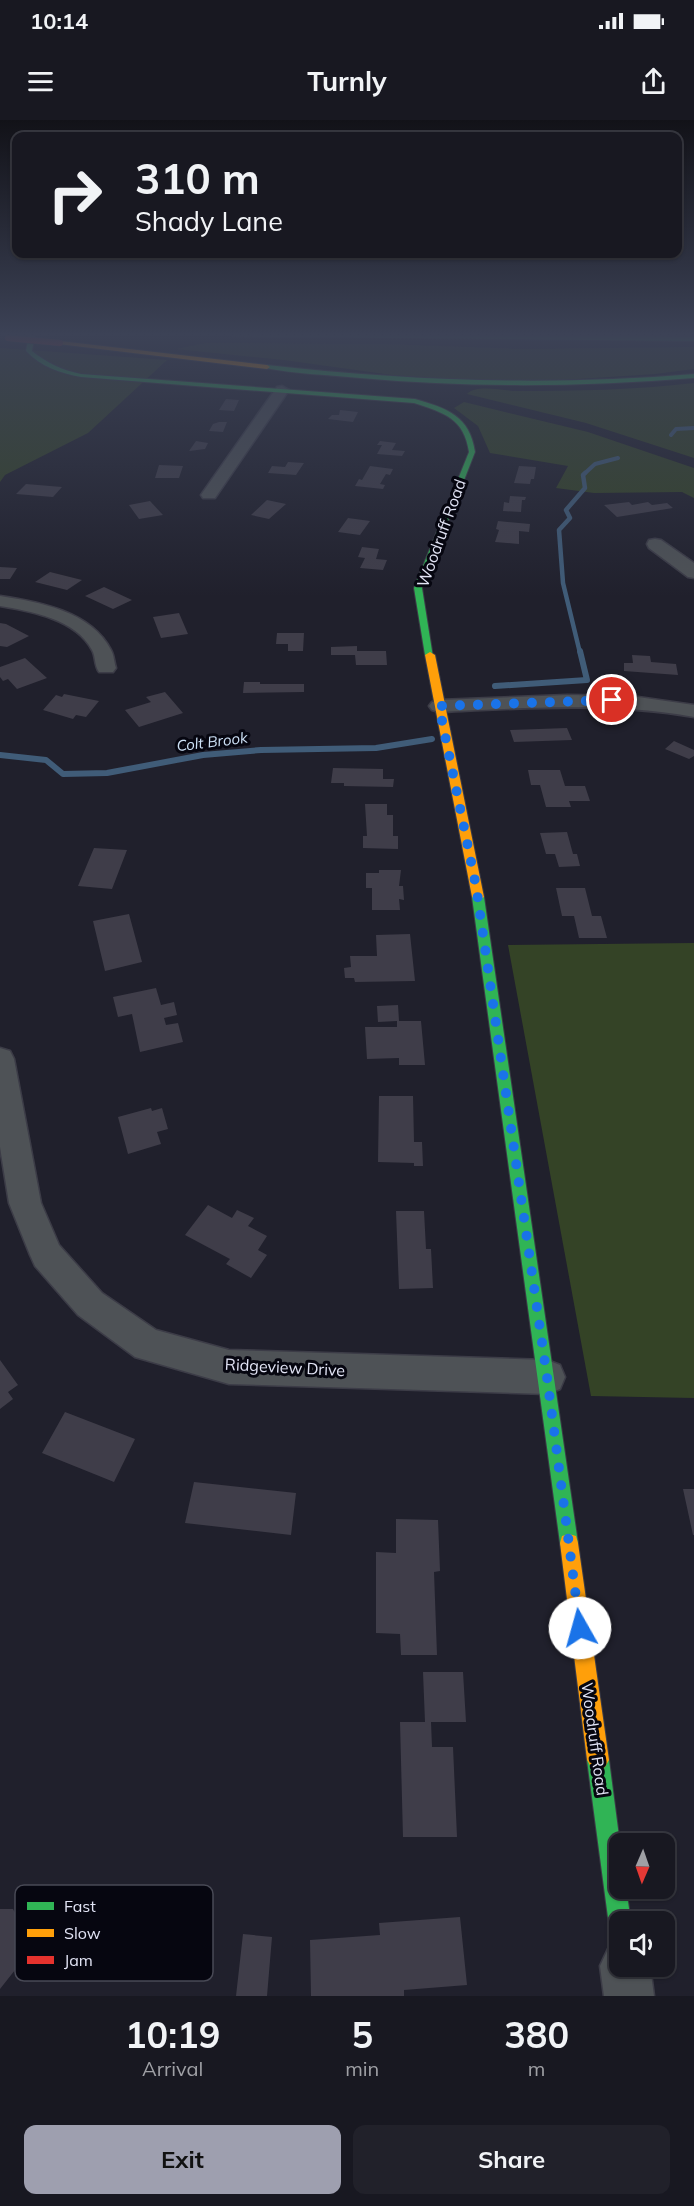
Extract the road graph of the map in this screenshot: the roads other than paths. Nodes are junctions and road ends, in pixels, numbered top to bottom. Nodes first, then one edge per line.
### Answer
1 (260, 422) edge
2 (460, 422) edge
3 (209, 495) dead end
4 (655, 544) dead end
5 (694, 573) edge
6 (0, 602) edge
7 (106, 668) dead end
8 (439, 706) junction
9 (694, 711) edge
10 (0, 1059) edge
11 (547, 1377) junction
12 (618, 1911) edge
13 (626, 1977) edge
14 (629, 1996) edge

1 - 3 street
2 - 8 main road, Woodruff Road
4 - 5 street
6 - 7 street
8 - 9 street
8 - 11 main road, Woodruff Road
10 - 11 street, Ridgeview Drive
11 - 12 main road, Woodruff Road
13 - 14 street

